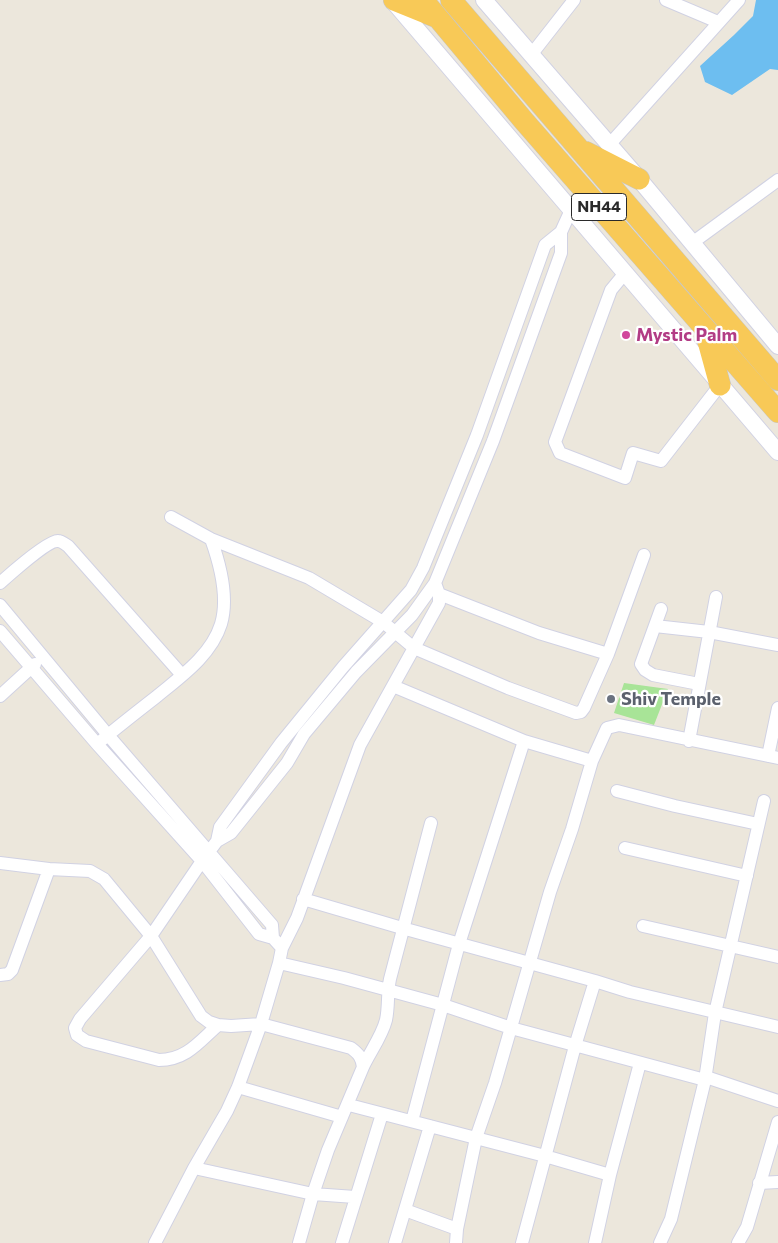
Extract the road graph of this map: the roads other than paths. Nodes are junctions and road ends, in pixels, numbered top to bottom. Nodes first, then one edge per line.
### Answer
1 (393, 0) edge
2 (423, 0) edge
3 (451, 0) edge
4 (471, 0) edge
5 (484, 0) edge
6 (574, 0) edge
7 (666, 0) edge
8 (739, 0) edge
9 (437, 17) junction
10 (718, 22) junction
11 (472, 24) junction
12 (531, 55) junction
13 (609, 145) junction
14 (577, 148) junction
15 (638, 179) junction
16 (778, 180) edge
17 (571, 210) junction
18 (561, 232) junction
19 (692, 243) junction
20 (625, 273) junction
21 (524, 304) junction
22 (540, 310) junction
23 (705, 328) junction
24 (778, 346) edge
25 (778, 380) edge
26 (720, 385) junction
27 (778, 412) edge
28 (778, 452) edge
29 (455, 488) junction
30 (471, 496) junction
31 (170, 517) dead end
32 (211, 538) junction
33 (644, 555) dead end
34 (0, 583) edge
35 (437, 589) junction
36 (716, 597) dead end
37 (0, 604) edge
38 (661, 609) dead end
39 (383, 622) junction
40 (655, 626) junction
41 (0, 631) edge
42 (394, 632) junction
43 (709, 632) junction
44 (778, 645) edge
45 (414, 648) junction
46 (608, 654) junction
47 (43, 656) junction
48 (30, 668) junction
49 (182, 675) junction
50 (699, 684) junction
51 (393, 686) junction
52 (0, 696) edge
53 (778, 708) edge
54 (108, 735) junction
55 (524, 741) junction
56 (689, 741) junction
57 (97, 744) junction
58 (773, 757) edge
59 (592, 761) junction
60 (267, 764) junction
61 (280, 772) junction
62 (617, 791) dead end
63 (764, 801) dead end
64 (431, 823) dead end
65 (758, 824) junction
66 (218, 841) junction
67 (625, 848) dead end
68 (206, 856) junction
69 (0, 863) edge
70 (49, 869) junction
71 (747, 876) junction
72 (303, 899) junction
73 (643, 926) dead end
74 (402, 928) junction
75 (151, 936) junction
76 (278, 943) junction
77 (460, 944) junction
78 (732, 945) junction
79 (778, 956) edge
80 (279, 964) junction
81 (530, 964) junction
82 (0, 975) edge
83 (595, 981) junction
84 (387, 991) junction
85 (443, 1005) junction
86 (715, 1014) junction
87 (260, 1024) junction
88 (218, 1026) junction
89 (778, 1027) edge
90 (511, 1028) junction
91 (575, 1046) junction
92 (640, 1063) junction
93 (363, 1067) junction
94 (705, 1079) junction
95 (238, 1086) junction
96 (778, 1101) edge
97 (349, 1104) junction
98 (382, 1114) junction
99 (342, 1117) junction
100 (412, 1121) junction
101 (778, 1122) edge
102 (430, 1126) junction
103 (476, 1138) junction
104 (545, 1156) junction
105 (194, 1168) junction
106 (610, 1175) junction
107 (778, 1182) edge
108 (759, 1183) junction
109 (313, 1194) junction
110 (355, 1198) junction
111 (405, 1210) junction
112 (457, 1229) junction
113 (155, 1243) edge
114 (299, 1243) edge
115 (342, 1243) edge
116 (395, 1243) edge
117 (456, 1243) edge
118 (522, 1243) edge
119 (595, 1243) edge
120 (660, 1243) edge
121 (738, 1243) edge

1 - 9 highway
1 - 17 street
2 - 9 highway, NH44
3 - 11 highway, NH44
4 - 11 highway
5 - 12 street
6 - 12 street
7 - 10 street
8 - 10 street
9 - 23 highway, NH44
10 - 13 street
11 - 14 highway, NH44
12 - 13 street
13 - 15 street
14 - 15 highway
14 - 25 highway, NH44
15 - 19 street
16 - 19 street
17 - 18 street
17 - 20 street
18 - 21 street
18 - 22 street
19 - 24 street
20 - 26 street
20 - 26 street
21 - 22 street
21 - 29 street
22 - 30 street
23 - 26 highway
23 - 27 highway, NH44
26 - 28 street
29 - 30 street
29 - 39 street
30 - 35 street
31 - 32 street
32 - 39 street
32 - 49 street
33 - 46 street
34 - 49 street
35 - 42 street
35 - 45 street
35 - 46 street
36 - 43 street
37 - 47 street
38 - 40 street
39 - 42 street
39 - 60 street
40 - 43 street
40 - 50 street
41 - 48 street
42 - 45 street
42 - 61 street
43 - 44 street
43 - 50 street
45 - 46 street
45 - 51 street
47 - 48 street
47 - 54 street
48 - 52 street
48 - 57 street
49 - 54 street
50 - 56 street
51 - 55 street
51 - 72 street
53 - 58 street
54 - 57 street
54 - 68 street
55 - 59 street
55 - 77 street
56 - 58 street
56 - 59 street
57 - 68 street
59 - 81 street
60 - 61 street
60 - 66 street
61 - 66 street
62 - 65 street
63 - 65 street
64 - 74 street
65 - 71 street
66 - 68 street
67 - 71 street
68 - 75 street
68 - 76 street
69 - 70 street
70 - 75 street
70 - 82 street
71 - 78 street
72 - 74 street
72 - 76 street
73 - 78 street
74 - 77 street
74 - 84 street
75 - 88 street
75 - 88 street
76 - 80 street
77 - 81 street
77 - 85 street
78 - 79 street
78 - 86 street
80 - 84 street
80 - 87 street
81 - 83 street
81 - 90 street
83 - 86 street
83 - 91 street
84 - 85 street
84 - 93 street
85 - 90 street
85 - 100 street
86 - 89 street
86 - 94 street
87 - 88 street
87 - 93 street
87 - 95 street
90 - 91 street
90 - 103 street
91 - 92 street
91 - 104 street
92 - 94 street
92 - 106 street
93 - 97 street
94 - 96 street
94 - 120 street
95 - 99 street
95 - 105 street
97 - 98 street
97 - 99 street
98 - 100 street
98 - 110 street
99 - 109 street
100 - 102 street
101 - 108 street
102 - 103 street
102 - 111 street
103 - 104 street
103 - 112 street
104 - 106 street
104 - 118 street
105 - 109 street
105 - 113 street
106 - 119 street
107 - 108 street
108 - 121 street
109 - 110 street
109 - 114 street
110 - 115 street
111 - 112 street
111 - 116 street
112 - 117 street

